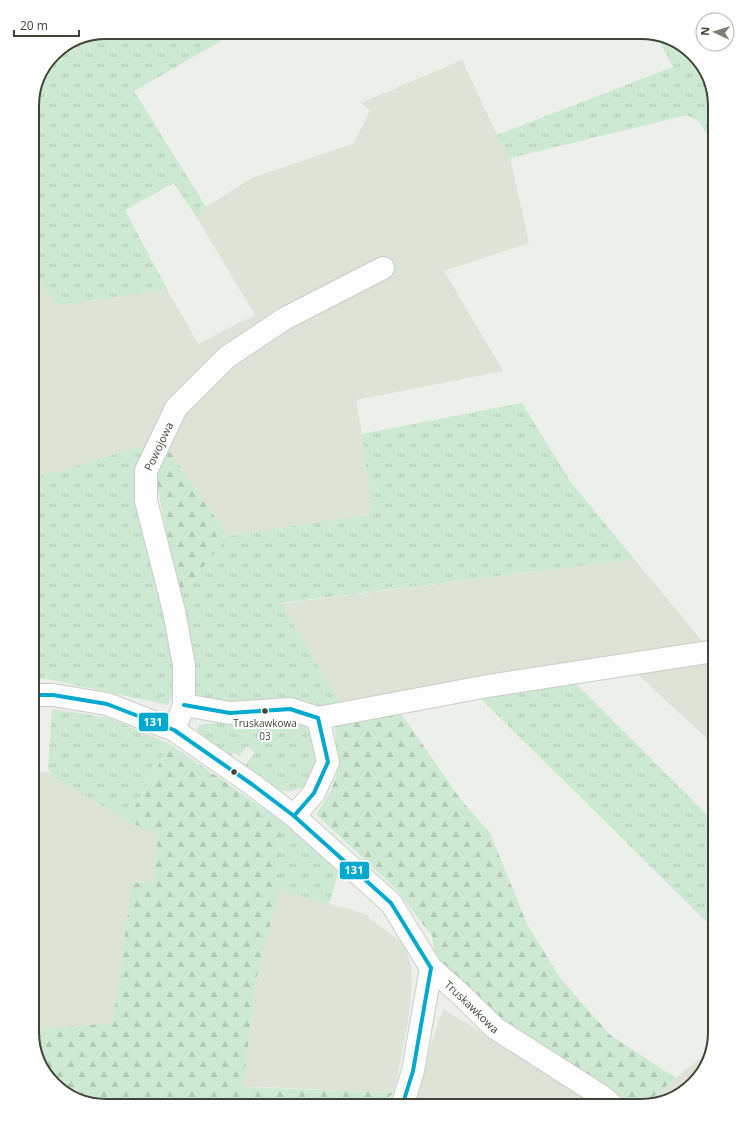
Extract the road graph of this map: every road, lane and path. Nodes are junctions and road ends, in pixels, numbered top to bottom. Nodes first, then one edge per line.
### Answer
1 (383, 268) dead end
2 (708, 652) edge
3 (39, 695) edge
4 (184, 705) junction
5 (318, 718) junction
6 (174, 730) junction
7 (294, 816) junction
8 (431, 968) junction
9 (405, 1099) edge
10 (606, 1099) edge

1 - 4 street, Powojowa
2 - 5 street
3 - 6 street, Truskawkowa
4 - 5 street
4 - 6 street, Powojowa
5 - 7 street
6 - 7 street, Truskawkowa
7 - 8 street, Truskawkowa
8 - 9 street
8 - 10 street, Truskawkowa

